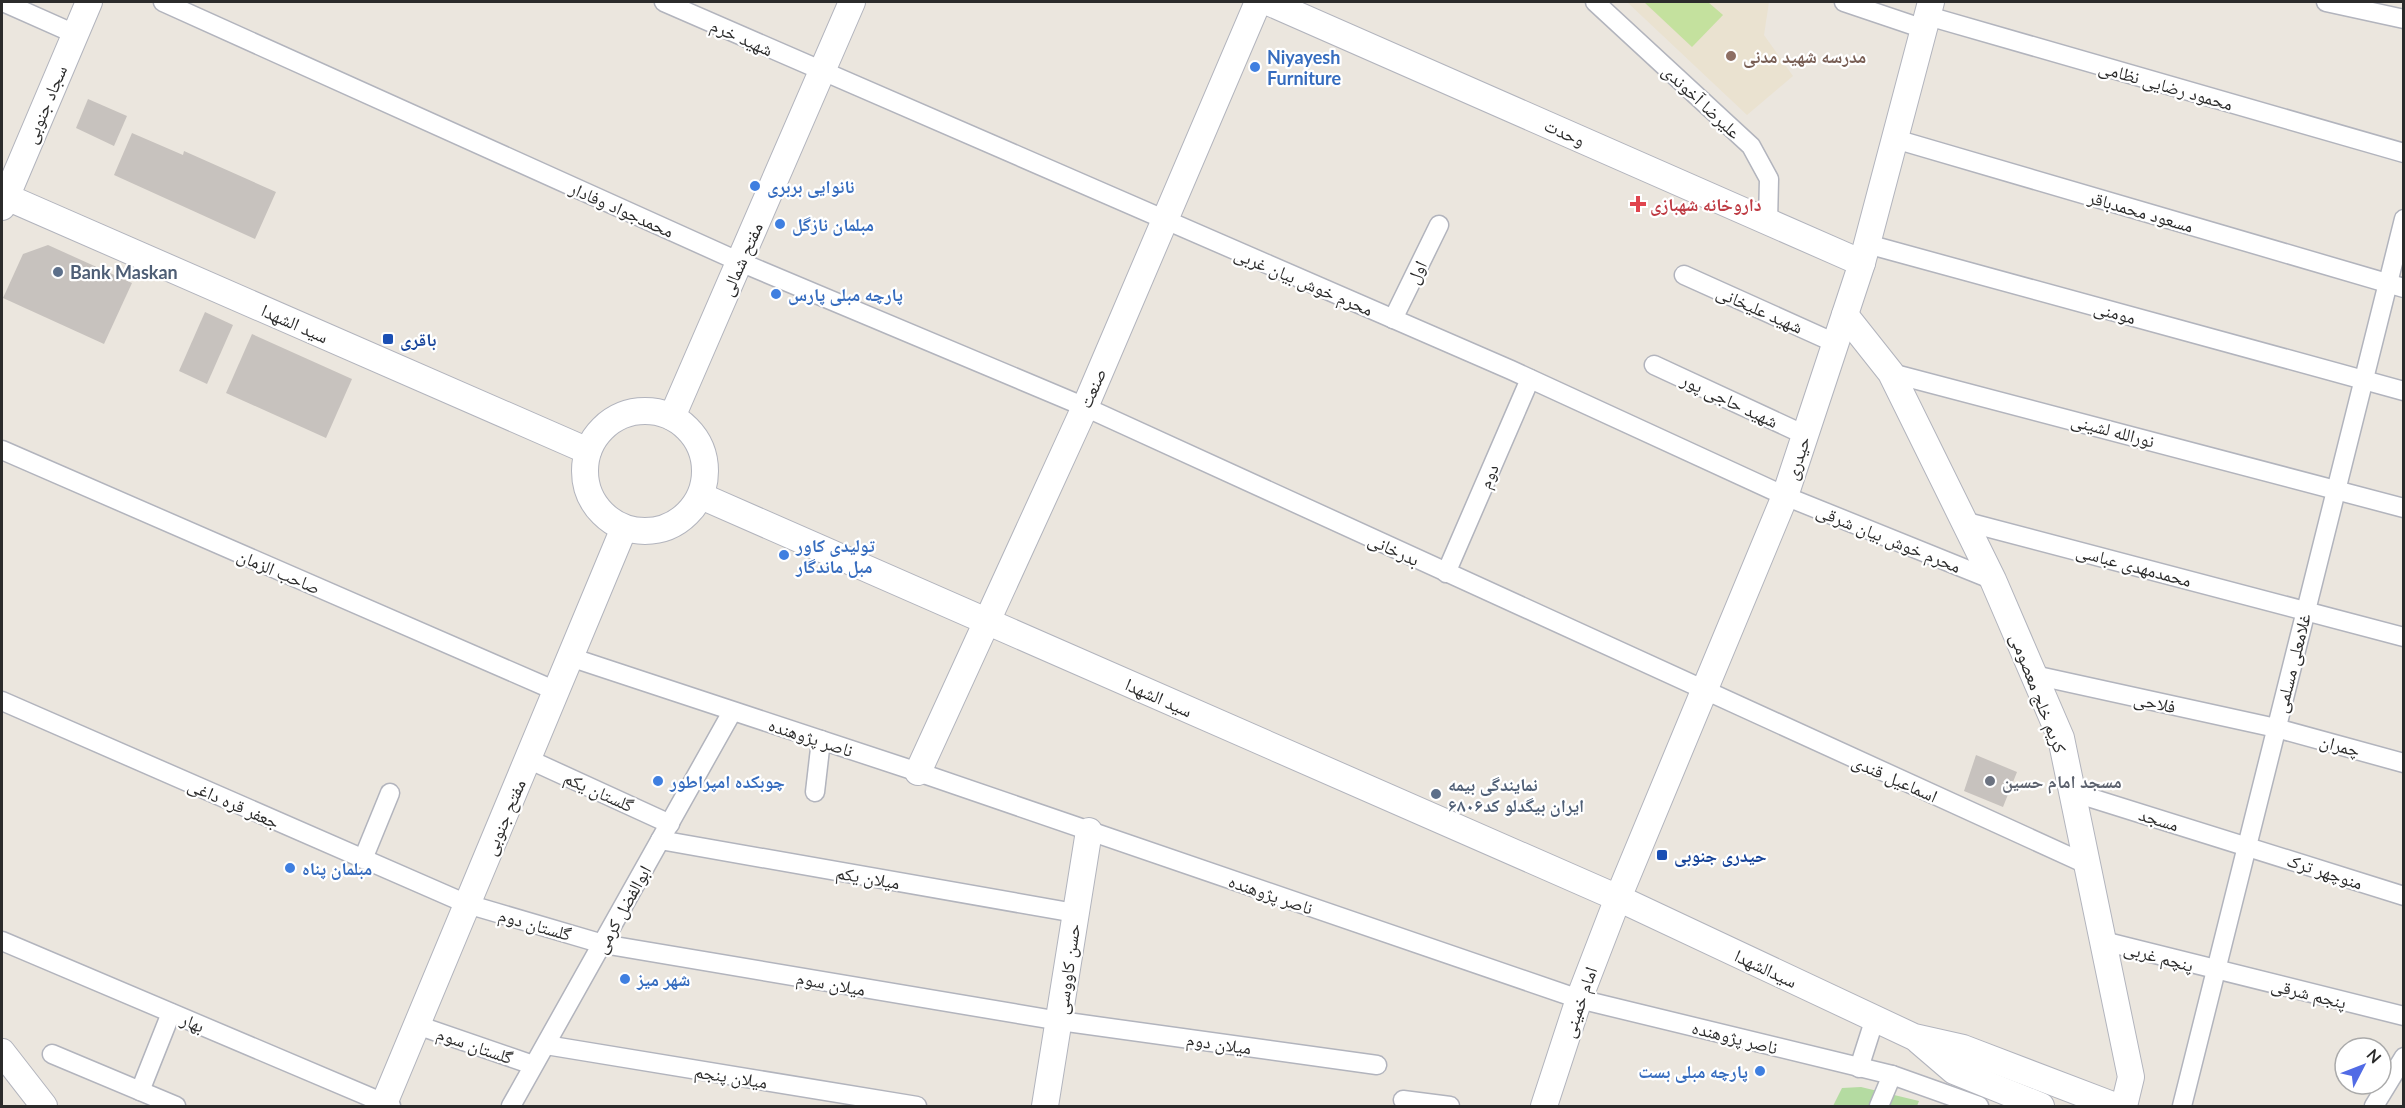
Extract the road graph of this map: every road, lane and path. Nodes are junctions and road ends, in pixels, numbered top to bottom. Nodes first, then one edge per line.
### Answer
1 (3, 2) edge
2 (89, 2) edge
3 (163, 2) edge
4 (664, 2) edge
5 (852, 2) edge
6 (1258, 2) edge
7 (1268, 2) edge
8 (1595, 2) edge
9 (1844, 2) edge
10 (2326, 2) edge
11 (1928, 15) edge
12 (2403, 20) edge
13 (75, 34) junction
14 (821, 72) junction
15 (1895, 139) junction
16 (2403, 153) edge
17 (3, 199) edge
18 (2403, 219) edge
19 (1165, 221) junction
20 (1768, 222) junction
21 (1438, 225) dead end
22 (1865, 254) junction
23 (740, 262) junction
24 (1684, 275) dead end
25 (2395, 286) edge
26 (1845, 315) junction
27 (1393, 319) junction
28 (1835, 343) junction
29 (1654, 365) dead end
30 (1891, 373) junction
31 (1530, 379) junction
32 (2363, 380) junction
33 (2403, 391) edge
34 (1084, 407) junction
35 (672, 417) junction
36 (1805, 435) junction
37 (2, 450) edge
38 (588, 451) junction
39 (2336, 488) junction
40 (701, 496) junction
41 (1785, 496) junction
42 (2403, 508) edge
43 (1964, 521) junction
44 (624, 528) junction
45 (1446, 573) junction
46 (1993, 580) junction
47 (2305, 610) junction
48 (988, 622) junction
49 (2403, 637) edge
50 (570, 657) junction
51 (2034, 675) junction
52 (556, 691) junction
53 (1704, 691) junction
54 (2, 701) edge
55 (732, 712) junction
56 (2276, 728) junction
57 (820, 740) junction
58 (528, 759) junction
59 (2403, 763) edge
60 (918, 772) junction
61 (815, 792) dead end
62 (2072, 792) junction
63 (390, 793) dead end
64 (670, 824) junction
65 (1089, 831) junction
66 (660, 840) junction
67 (2246, 846) junction
68 (363, 859) junction
69 (2086, 864) junction
70 (2403, 896) edge
71 (1618, 898) junction
72 (467, 904) junction
73 (1075, 914) junction
74 (2, 941) edge
75 (2103, 941) junction
76 (603, 944) junction
77 (2215, 970) junction
78 (1579, 999) junction
79 (171, 1013) junction
80 (2403, 1016) edge
81 (1875, 1018) junction
82 (1060, 1021) junction
83 (417, 1025) junction
84 (1914, 1037) junction
85 (546, 1045) junction
86 (2, 1052) edge
87 (52, 1054) dead end
88 (2403, 1057) edge
89 (533, 1065) junction
90 (1377, 1065) dead end
91 (1859, 1068) junction
92 (1892, 1076) junction
93 (140, 1091) junction
94 (1403, 1100) dead end
95 (386, 1106) edge
96 (44, 1107) edge
97 (176, 1107) edge
98 (511, 1107) edge
99 (917, 1107) edge
100 (1045, 1107) edge
101 (1450, 1107) edge
102 (1544, 1107) edge
103 (1879, 1107) edge
104 (1979, 1107) edge
105 (2041, 1107) edge
106 (2115, 1107) edge
107 (2124, 1107) edge
108 (2182, 1107) edge
109 (2374, 1107) edge

1 - 13 street
2 - 13 street, سجاد جنوبی
3 - 23 street, محمدجواد وفادار
4 - 14 street, شهید خرم
5 - 14 street, مفتح شمالی
6 - 19 street, صنعت
7 - 20 street, وحدت
8 - 20 street, علیرضا آخوندی
9 - 11 street, محمود رضایی نظامی
10 - 12 street
11 - 15 street, حیدری
11 - 16 street, محمود رضایی نظامی
13 - 17 street, سجاد جنوبی
14 - 19 street, محرم خوش بیان غربی
14 - 23 street, مفتح شمالی
15 - 22 street, حیدری
15 - 25 street, مسعود محمدباقر
17 - 38 street, سید الشهدا
18 - 25 street, غلامعلی مسلمی
19 - 27 street, محرم خوش بیان غربی
19 - 34 street, صنعت
20 - 22 street, وحدت
21 - 27 street, اول
22 - 26 street, حیدری
22 - 32 street, مومنی
23 - 34 street, محمدجواد وفادار
23 - 35 street, مفتح شمالی
24 - 28 street, شهید علیخانی
25 - 32 street, غلامعلی مسلمی
26 - 28 street, حیدری
26 - 30 street, کریم خلج معصومی
27 - 31 street, محرم خوش بیان غربی
28 - 36 street, حیدری
29 - 36 street, شهید حاجی پور
30 - 39 street, نورالله لشینی
30 - 43 street, کریم خلج معصومی
31 - 41 street, محرم خوش بیان غربی
31 - 45 street, دوم
32 - 33 street
32 - 39 street, غلامعلی مسلمی
34 - 45 street, بدرخانی
34 - 48 street, صنعت
35 - 38 street
35 - 40 street
36 - 41 street, حیدری
37 - 52 street, صاحب الزمان
38 - 44 street
39 - 42 street, نورالله لشینی
39 - 47 street, غلامعلی مسلمی
40 - 44 street
40 - 48 street, سید الشهدا
41 - 46 street, محرم خوش بیان شرقی
41 - 53 street, حیدری
43 - 46 street, کریم خلج معصومی
43 - 47 street, محمدمهدی عباسی
44 - 50 street, مفتح جنوبی
45 - 53 street, بدرخانی
46 - 51 street, کریم خلج معصومی
47 - 49 street, محمدمهدی عباسی
47 - 56 street, غلامعلی مسلمی
48 - 60 street, صنعت
48 - 71 street, سید الشهدا
50 - 52 street, مفتح جنوبی
50 - 55 street, ناصر پژوهنده
51 - 56 street, فلاحی
51 - 62 street, کریم خلج معصومی
52 - 58 street, مفتح جنوبی
53 - 69 street, اسماعیل قندی
53 - 71 street, حیدری
54 - 68 street, جعفر قره داغی
55 - 57 street, ناصر پژوهنده
55 - 64 street, ابوالفضل کرمی
56 - 59 street, چمران
56 - 67 street, غلامعلی مسلمی
57 - 60 street, ناصر پژوهنده
57 - 61 street
58 - 64 street, گلستان یکم
58 - 72 street, مفتح جنوبی
60 - 65 street, ناصر پژوهنده
62 - 67 street, مسجد
62 - 69 street, کریم خلج معصومی
63 - 68 street
64 - 66 street, ابوالفضل کرمی
65 - 73 street, حسن کاووسی
65 - 78 street, ناصر پژوهنده
66 - 73 street, میلان یکم
66 - 76 street, ابوالفضل کرمی
67 - 70 street, منوچهر ترک
67 - 77 street, غلامعلی مسلمی
68 - 72 street, جعفر قره داغی
69 - 75 street, کریم خلج معصومی
71 - 78 street, امام خمینی
71 - 81 street, سیدالشهدا
72 - 76 street, گلستان دوم
72 - 83 street, مفتح جنوبی
73 - 82 street, حسن کاووسی
74 - 79 street, بهار
75 - 77 street, پنچم غربی
75 - 107 street, کریم خلج معصومی
76 - 82 street, میلان سوم
76 - 85 street, ابوالفضل کرمی
77 - 80 street, پنجم شرقی
77 - 108 street, غلامعلی مسلمی
78 - 91 street, ناصر پژوهنده
78 - 102 street, امام خمینی
79 - 93 street
79 - 95 street, بهار
81 - 84 street, سیدالشهدا
81 - 91 street
82 - 90 street, میلان دوم
82 - 100 street, حسن کاووسی
83 - 89 street, گلستان سوم
83 - 95 street, مفتح جنوبی
84 - 105 street, سیدالشهدا
84 - 106 street, سیدالشهدا
85 - 89 street, ابوالفضل کرمی
85 - 99 street, میلان پنجم
86 - 96 street
87 - 93 street
88 - 109 street
89 - 98 street, ابوالفضل کرمی
91 - 92 street, ناصر پژوهنده
92 - 103 street
92 - 104 street, ناصر پژوهنده
93 - 97 street
94 - 101 street

